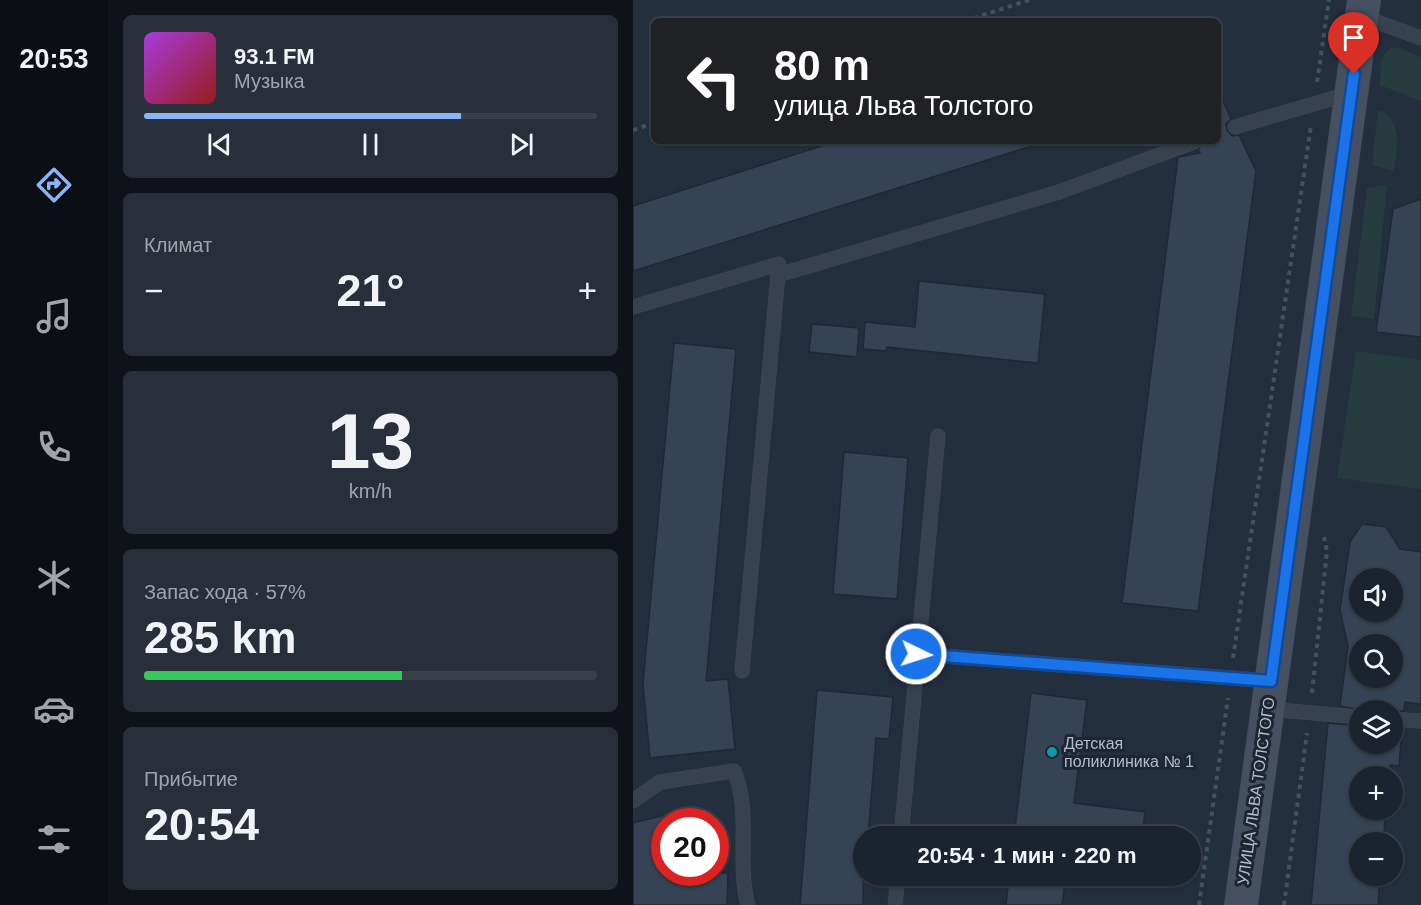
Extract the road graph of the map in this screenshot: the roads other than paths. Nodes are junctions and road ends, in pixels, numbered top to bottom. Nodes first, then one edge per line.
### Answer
1 (1362, 8) edge
2 (1421, 38) edge
3 (1351, 93) junction
4 (1235, 127) dead end
5 (1189, 144) edge
6 (778, 275) junction
7 (633, 307) edge
8 (938, 436) dead end
9 (916, 654) junction
10 (742, 671) dead end
11 (1269, 695) junction
12 (1349, 715) edge
13 (1403, 720) edge
14 (1421, 722) edge
15 (633, 801) edge
16 (902, 826) edge
17 (897, 886) edge
18 (748, 905) edge
19 (895, 905) edge
20 (1241, 905) edge

1 - 2 lane
1 - 3 street, УЛИЦА ЛЬВА ТОЛСТОГО
3 - 4 lane
3 - 11 street, УЛИЦА ЛЬВА ТОЛСТОГО
5 - 6 lane
6 - 7 lane
6 - 10 lane
8 - 9 lane
9 - 11 lane
9 - 16 lane
11 - 12 lane
11 - 20 street, УЛИЦА ЛЬВА ТОЛСТОГО
13 - 14 lane
15 - 18 lane
17 - 19 lane

